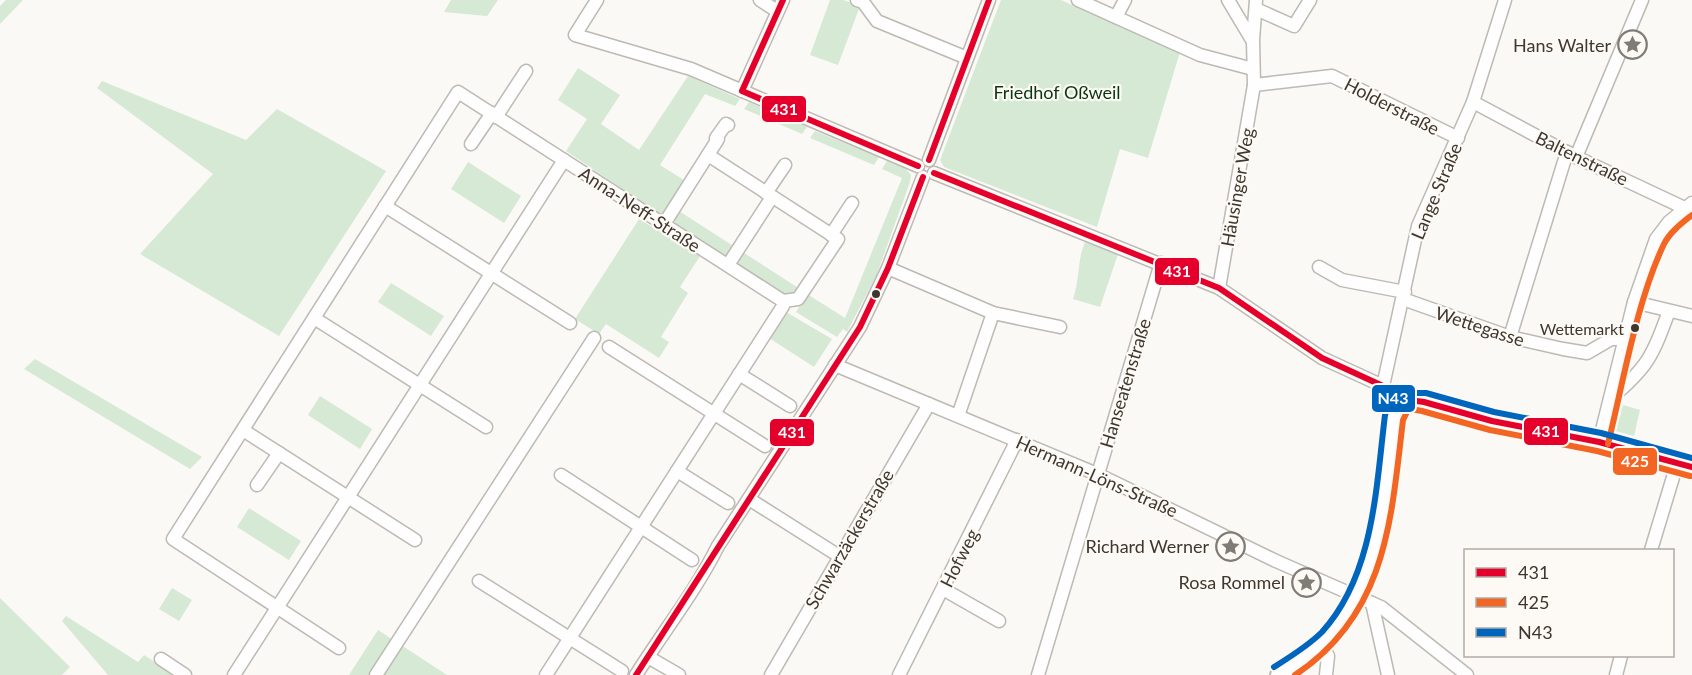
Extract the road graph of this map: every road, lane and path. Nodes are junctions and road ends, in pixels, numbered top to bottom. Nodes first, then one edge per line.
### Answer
1 (597, 0) edge
2 (760, 0) edge
3 (857, 0) edge
4 (989, 0) edge
5 (1078, 0) edge
6 (1125, 0) edge
7 (1228, 0) edge
8 (1310, 0) edge
9 (1505, 0) edge
10 (1642, 0) edge
11 (1256, 4) edge
12 (780, 5) edge
13 (1116, 16) junction
14 (1252, 40) junction
15 (967, 58) junction
16 (1252, 69) junction
17 (526, 71) dead end
18 (1254, 85) junction
19 (742, 90) junction
20 (1473, 102) junction
21 (494, 115) junction
22 (728, 125) dead end
23 (1458, 138) junction
24 (471, 144) dead end
25 (1571, 154) junction
26 (708, 155) junction
27 (564, 160) junction
28 (785, 165) dead end
29 (926, 169) junction
30 (769, 195) junction
31 (852, 203) dead end
32 (385, 206) junction
33 (1690, 207) edge
34 (663, 224) junction
35 (831, 235) junction
36 (1161, 263) junction
37 (728, 265) junction
38 (1319, 267) dead end
39 (888, 268) junction
40 (491, 273) junction
41 (1219, 288) junction
42 (1404, 296) junction
43 (783, 301) junction
44 (1634, 302) junction
45 (1670, 311) junction
46 (993, 314) junction
47 (1692, 316) edge
48 (314, 318) junction
49 (570, 323) dead end
50 (1060, 327) dead end
51 (1510, 337) junction
52 (594, 338) dead end
53 (1625, 339) junction
54 (609, 347) dead end
55 (835, 365) junction
56 (739, 374) junction
57 (420, 385) junction
58 (1383, 386) junction
59 (1610, 399) junction
60 (929, 404) junction
61 (1401, 404) junction
62 (790, 406) dead end
63 (713, 414) junction
64 (958, 416) junction
65 (486, 428) dead end
66 (243, 429) junction
67 (1017, 440) junction
68 (1599, 442) junction
69 (765, 447) dead end
70 (279, 453) junction
71 (1685, 465) edge
72 (677, 471) junction
73 (1097, 474) junction
74 (561, 475) dead end
75 (257, 485) dead end
76 (348, 497) junction
77 (749, 499) junction
78 (728, 503) dead end
79 (642, 527) junction
80 (415, 540) dead end
81 (1651, 549) edge
82 (839, 556) junction
83 (692, 560) dead end
84 (479, 581) dead end
85 (943, 589) junction
86 (1355, 596) junction
87 (1372, 603) junction
88 (276, 608) junction
89 (999, 621) dead end
90 (570, 638) junction
91 (1322, 644) junction
92 (339, 648) dead end
93 (648, 657) junction
94 (1621, 657) edge
95 (161, 659) dead end
96 (622, 671) dead end
97 (185, 675) edge
98 (234, 675) edge
99 (376, 675) edge
100 (546, 675) edge
101 (636, 675) edge
102 (679, 675) edge
103 (771, 675) edge
104 (899, 675) edge
105 (1038, 675) edge
106 (1279, 675) edge
107 (1326, 675) edge
108 (1388, 675) edge
109 (1467, 675) edge
110 (1616, 675) edge

1 - 19 street
2 - 12 street
3 - 15 street
4 - 15 street
5 - 13 street
6 - 13 street
7 - 14 street
8 - 11 street
9 - 20 street, Lange Straße
10 - 25 street
11 - 14 street, Häusinger Weg
12 - 19 street
13 - 16 street
14 - 16 street, Häusinger Weg
15 - 29 street
16 - 18 street, Häusinger Weg
17 - 21 street
18 - 23 street, Holderstraße
18 - 41 street, Häusinger Weg
19 - 29 street
20 - 23 street, Lange Straße
20 - 25 street, Baltenstraße
21 - 24 street
21 - 27 street, Anna-Neff-Straße
21 - 32 street, Anna-Neff-Straße
22 - 26 street
23 - 42 street, Lange Straße
25 - 33 street, Baltenstraße
25 - 51 street
26 - 30 street
26 - 34 street
27 - 34 street, Anna-Neff-Straße
27 - 40 street
28 - 30 street
29 - 36 street
29 - 39 street
30 - 35 street
30 - 37 street
31 - 35 street
32 - 40 street
32 - 48 street
33 - 44 street
34 - 37 street, Anna-Neff-Straße
35 - 43 street
36 - 41 street
36 - 73 street, Hanseatenstraße
37 - 43 street, Anna-Neff-Straße
38 - 42 street, Wettegasse
39 - 46 street
39 - 55 street
40 - 49 street
40 - 57 street
41 - 58 street
42 - 51 street, Wettegasse
42 - 58 street, Lange Straße
43 - 56 street
44 - 45 street
44 - 53 street
45 - 47 street
45 - 59 street
46 - 50 street
46 - 64 street
48 - 57 street
48 - 66 street
51 - 53 street, Wettegasse
52 - 99 street
53 - 59 street
54 - 63 street
55 - 60 street, Hermann-Löns-Straße
55 - 77 street
56 - 62 street
56 - 63 street
57 - 65 street
57 - 76 street
58 - 61 street
59 - 68 street
60 - 64 street, Hermann-Löns-Straße
60 - 82 street, Schwarzäckerstraße
61 - 68 main road
61 - 86 main road
63 - 69 street
63 - 72 street
64 - 67 street, Hermann-Löns-Straße
66 - 70 street
66 - 88 street
67 - 73 street, Hermann-Löns-Straße
67 - 85 street, Hofweg
68 - 71 main road
70 - 75 street
70 - 76 street
71 - 81 street
72 - 78 street
72 - 79 street
73 - 86 street, Hermann-Löns-Straße
73 - 105 street, Hanseatenstraße
74 - 79 street
76 - 80 street
76 - 88 street
77 - 82 street
77 - 93 street
79 - 83 street
79 - 90 street
82 - 103 street, Schwarzäckerstraße
84 - 90 street
85 - 89 street
85 - 104 street, Hofweg
86 - 87 street, Hermann-Löns-Straße
86 - 91 main road
87 - 108 street
87 - 109 street, Hermann-Löns-Straße
88 - 92 street
88 - 98 street
90 - 96 street
90 - 100 street
91 - 106 main road
91 - 107 street
93 - 101 street
93 - 102 street
94 - 110 street
95 - 97 street

